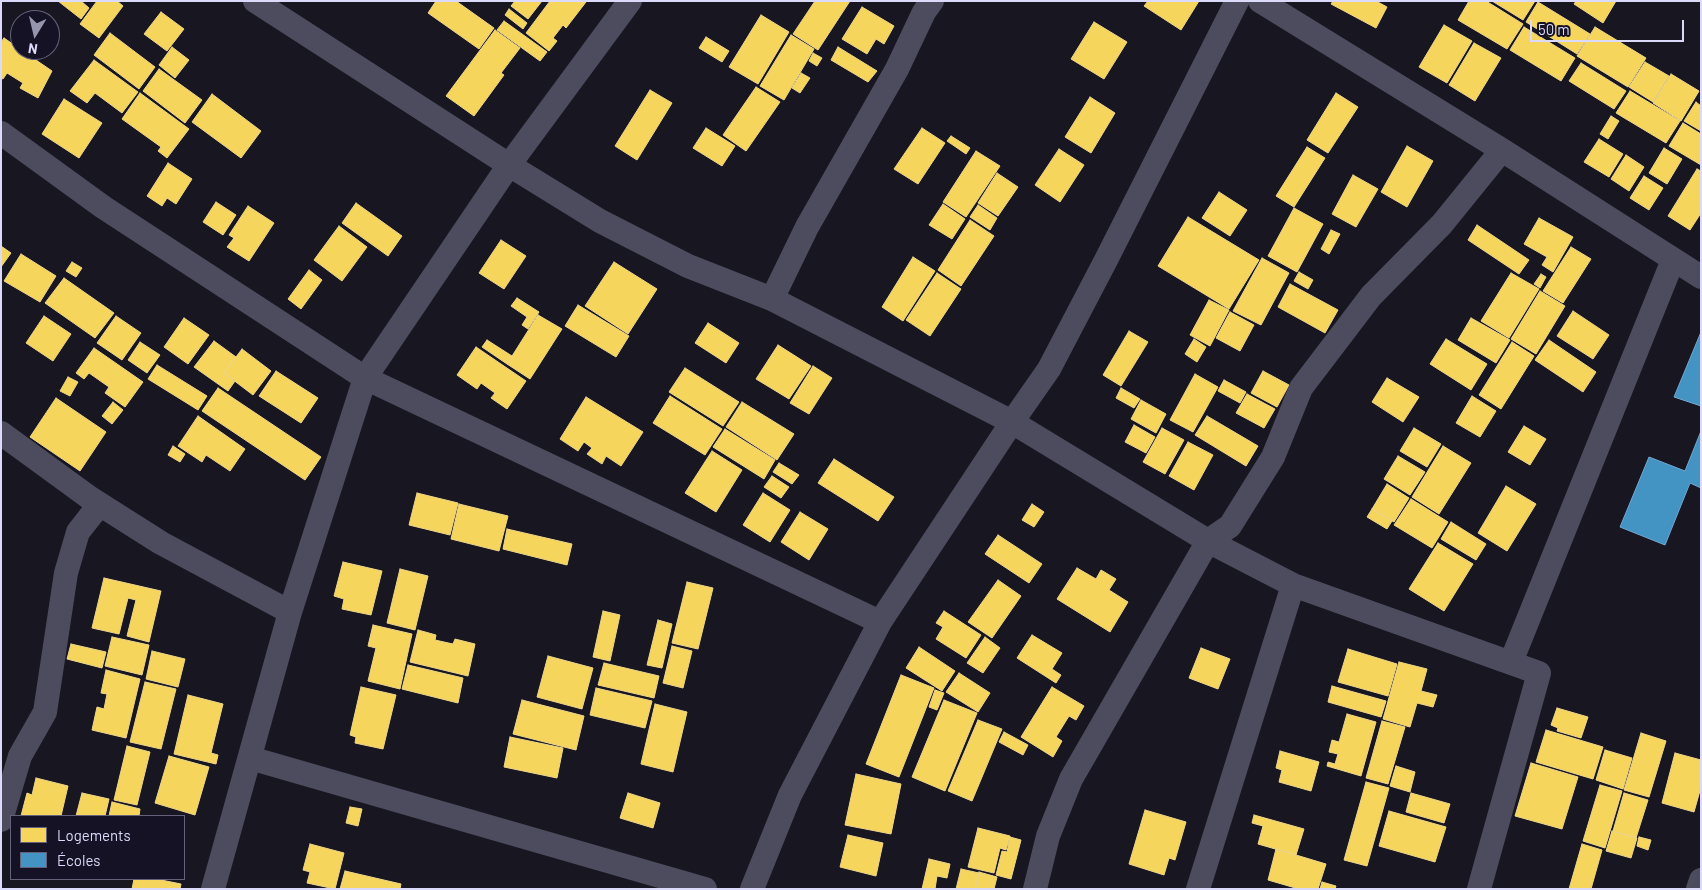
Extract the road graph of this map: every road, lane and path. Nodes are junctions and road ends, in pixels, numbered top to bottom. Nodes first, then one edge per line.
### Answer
1 (255, 1) edge
2 (630, 1) edge
3 (932, 1) edge
4 (1237, 1) edge
5 (1260, 1) edge
6 (1, 133) edge
7 (1502, 150) junction
8 (509, 165) junction
9 (1673, 260) junction
10 (1701, 277) edge
11 (772, 299) junction
12 (365, 378) junction
13 (1012, 422) junction
14 (1, 433) edge
15 (100, 504) junction
16 (1208, 541) junction
17 (1293, 585) junction
18 (290, 612) junction
19 (880, 622) junction
20 (1511, 662) junction
21 (250, 758) junction
22 (1, 820) edge
23 (1701, 880) edge
24 (213, 889) edge
25 (705, 889) edge
26 (752, 889) edge
27 (1035, 889) edge
28 (1198, 889) edge
29 (1480, 889) edge
30 (1698, 889) edge

1 - 8 street
2 - 8 street
3 - 11 street
4 - 13 street
5 - 7 street
6 - 12 street
7 - 9 street
7 - 16 street
8 - 11 street
8 - 12 street
9 - 10 street
9 - 20 street
11 - 13 street
12 - 18 street
12 - 19 street
13 - 16 street
13 - 19 street
14 - 15 street
15 - 18 street
15 - 22 street
16 - 17 street
16 - 27 street
17 - 20 street
17 - 28 street
18 - 21 street
19 - 26 street
20 - 29 street
21 - 24 street
21 - 25 street
23 - 30 street

